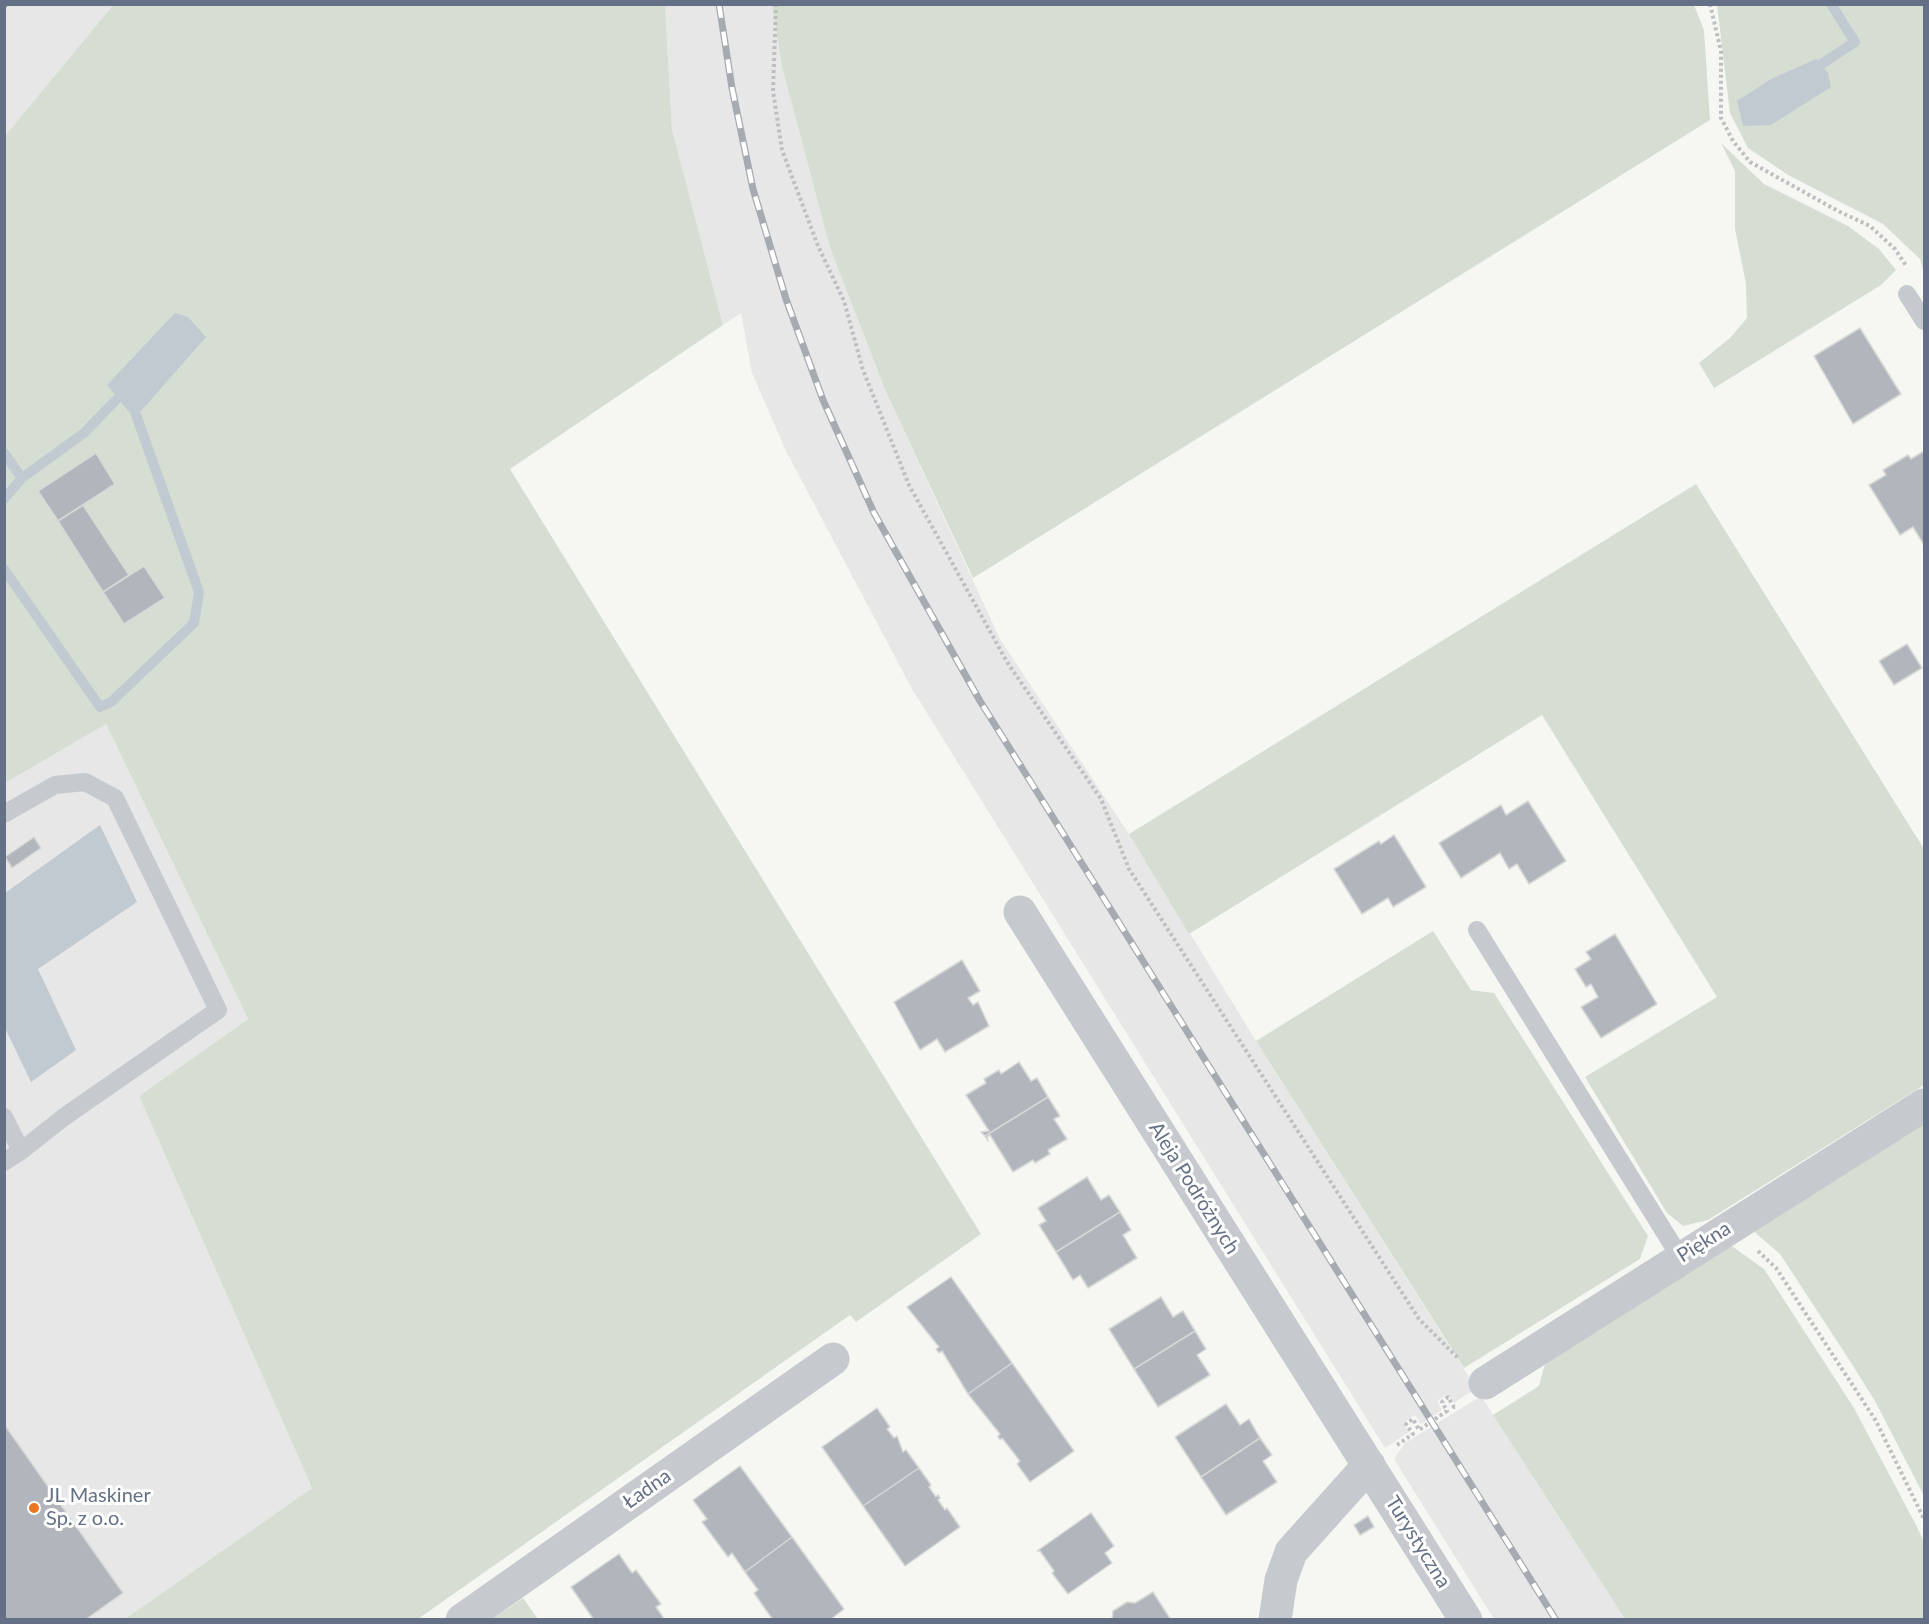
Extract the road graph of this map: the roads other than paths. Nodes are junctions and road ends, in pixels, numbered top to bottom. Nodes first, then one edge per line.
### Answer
1 (1907, 294) road end
2 (1924, 321) edge
3 (4, 814) edge
4 (1020, 912) dead end
5 (1477, 930) dead end
6 (1924, 1105) edge
7 (4, 1117) edge
8 (21, 1150) junction
9 (4, 1162) edge
10 (1680, 1257) junction
11 (833, 1359) dead end
12 (1485, 1383) road end
13 (1369, 1465) junction
14 (462, 1620) edge
15 (1275, 1620) edge
16 (1466, 1620) edge

1 - 2 lane
3 - 8 lane
4 - 13 street, Aleja Podróżnych
5 - 10 lane
6 - 10 street, Piękna
7 - 8 lane
8 - 9 lane
10 - 12 street, Piękna
11 - 14 street, Ładna
13 - 15 street
13 - 16 street, Turystyczna

